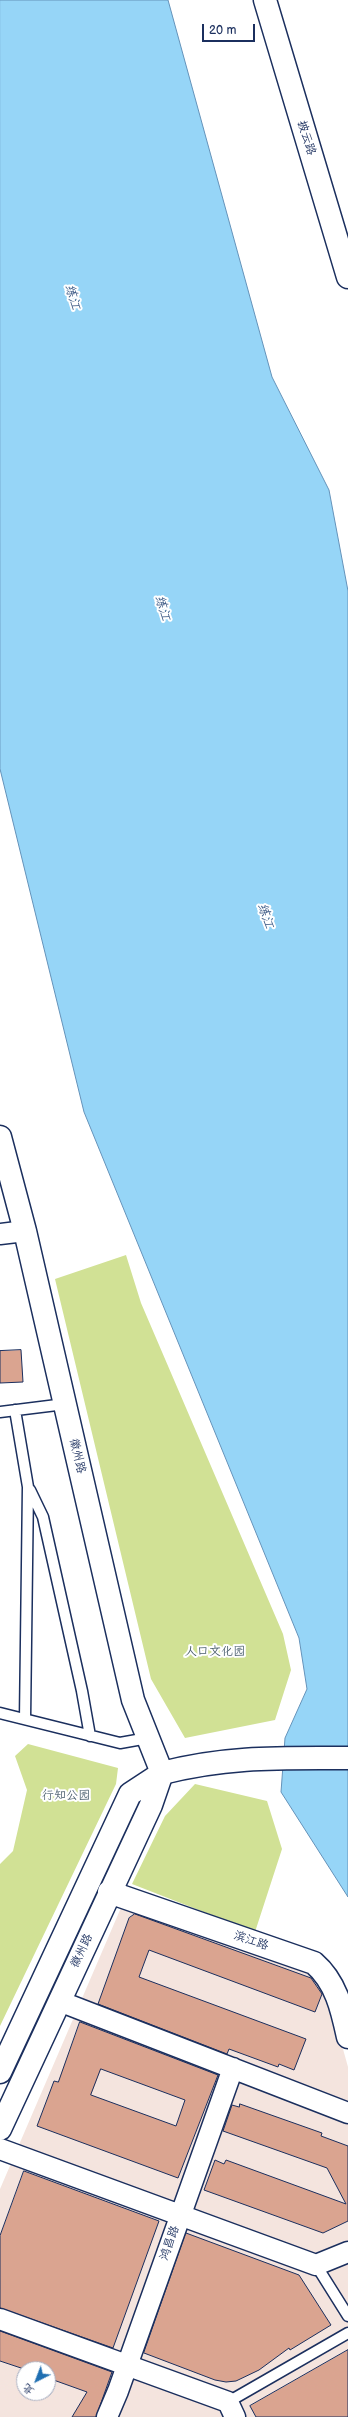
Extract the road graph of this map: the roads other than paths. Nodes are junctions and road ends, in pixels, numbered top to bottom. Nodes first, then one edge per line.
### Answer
1 (265, 0) edge
2 (348, 277) edge
3 (0, 1137) edge
4 (25, 1231) junction
5 (0, 1234) edge
6 (65, 1404) junction
7 (15, 1410) junction
8 (0, 1412) edge
9 (28, 1487) junction
10 (0, 1713) edge
11 (24, 1719) junction
12 (90, 1736) junction
13 (148, 1738) junction
14 (348, 1758) edge
15 (162, 1773) junction
16 (109, 1892) junction
17 (59, 2001) junction
18 (348, 2037) edge
19 (232, 2068) junction
20 (0, 2072) edge
21 (348, 2113) edge
22 (0, 2129) edge
23 (0, 2149) edge
24 (180, 2215) junction
25 (348, 2252) edge
26 (316, 2265) junction
27 (348, 2316) edge
28 (0, 2319) edge
29 (348, 2333) edge
30 (126, 2365) junction
31 (231, 2409) edge
32 (110, 2414) edge

1 - 2 main road, 披云路
3 - 4 main road, 徽州路
4 - 5 street
4 - 6 main road, 徽州路
6 - 7 lane
6 - 13 main road, 徽州路
7 - 8 lane
7 - 9 lane
9 - 11 lane
9 - 12 lane
10 - 11 lane
11 - 12 lane
12 - 13 lane
13 - 15 main road, 徽州路
14 - 15 main road
15 - 16 main road, 徽州路
15 - 20 main road, 徽州路
16 - 17 main road, 徽州路
16 - 18 main road, 滨江路
17 - 19 street
17 - 22 main road, 徽州路
19 - 21 street
19 - 24 street, 鸿昌路
23 - 24 street
24 - 26 street
24 - 30 street, 鸿昌路
25 - 26 street
26 - 27 lane
28 - 30 street
29 - 31 lane
30 - 31 street
30 - 32 street, 鸿昌路

